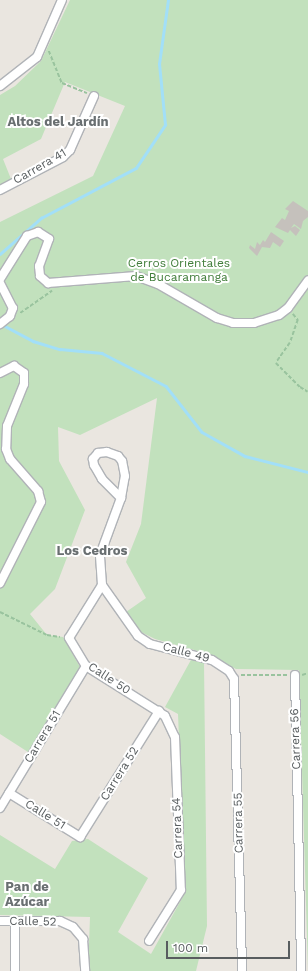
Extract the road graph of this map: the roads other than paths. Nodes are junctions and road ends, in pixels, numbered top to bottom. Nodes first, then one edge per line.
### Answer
1 (62, 0) edge
2 (0, 86) edge
3 (94, 96) road end
4 (0, 190) edge
5 (0, 279) edge
6 (308, 280) edge
7 (0, 283) edge
8 (3, 322) edge
9 (0, 374) edge
10 (121, 498) junction
11 (0, 583) edge
12 (102, 585) junction
13 (86, 666) junction
14 (232, 675) joint
15 (295, 675) road end
16 (159, 711) junction
17 (9, 793) junction
18 (0, 808) edge
19 (80, 837) joint
20 (0, 921) edge
21 (15, 921) junction
22 (149, 942) dead end
23 (15, 971) edge
24 (85, 971) edge
25 (242, 971) edge
26 (301, 971) edge

1 - 2 street
3 - 4 street, Carrera 41
5 - 6 street
7 - 8 street
9 - 11 street
10 - 10 street
10 - 12 street
12 - 13 street, Calle 50
12 - 14 street, Calle 49
13 - 16 street, Calle 50
13 - 17 street, Carrera 51
14 - 25 street, Carrera 55
15 - 26 street, Carrera 56
16 - 19 street, Carrera 52
16 - 22 street, Carrera 54
17 - 18 street, Carrera 51
17 - 19 street, Calle 51
20 - 21 street, Calle 52
21 - 23 street
21 - 24 street, Calle 52

